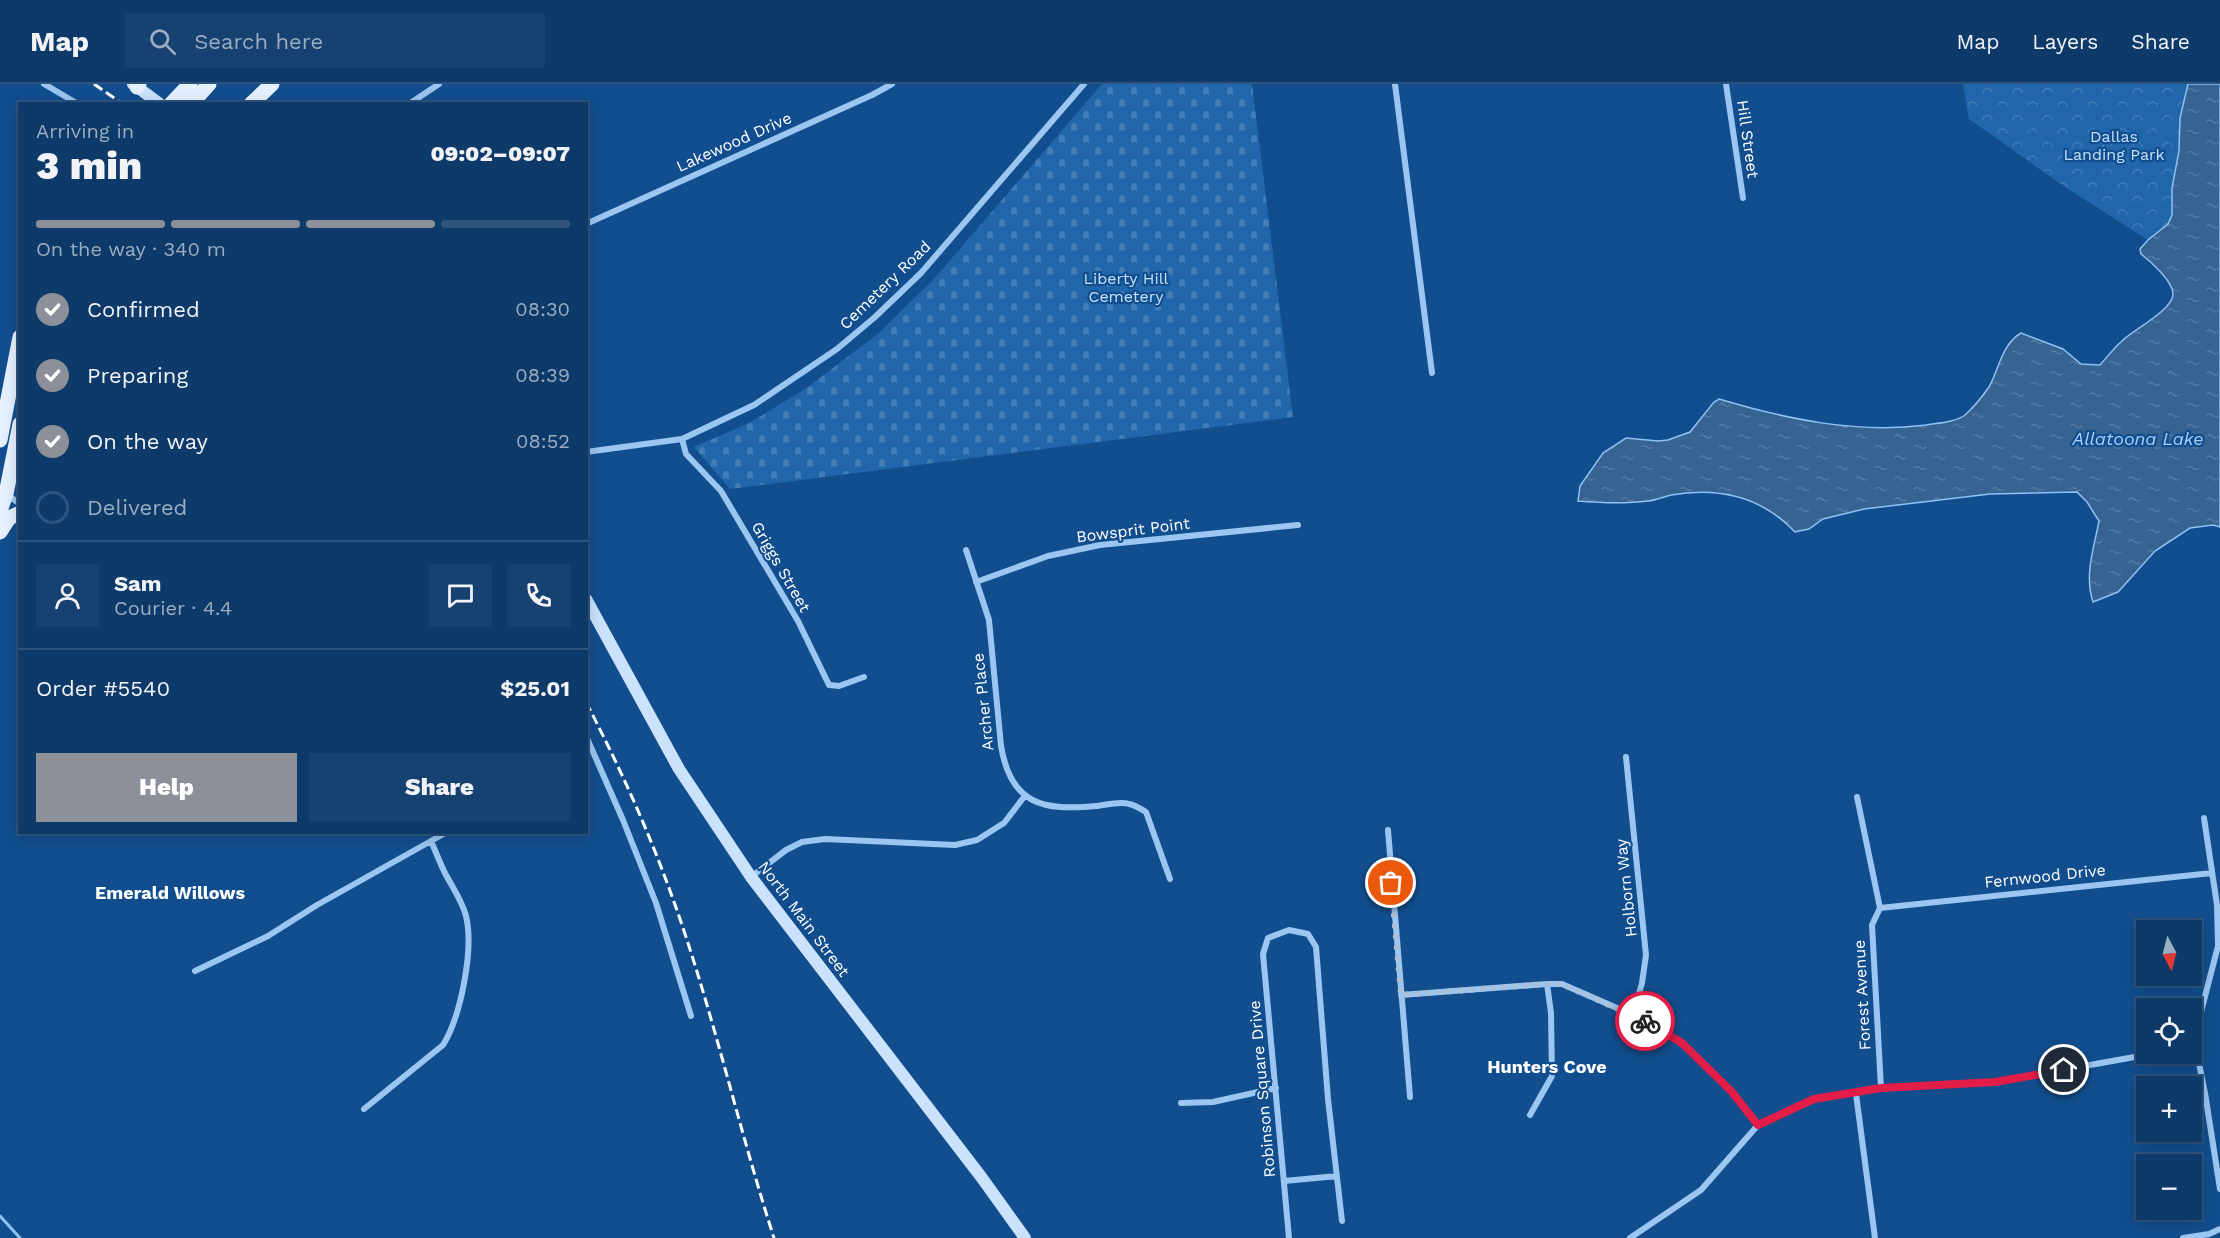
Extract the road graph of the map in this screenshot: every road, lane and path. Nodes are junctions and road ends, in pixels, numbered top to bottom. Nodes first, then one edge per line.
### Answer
1 (44, 84) edge
2 (209, 84) edge
3 (272, 84) edge
4 (439, 84) edge
5 (892, 84) edge
6 (1084, 84) edge
7 (1395, 84) edge
8 (1726, 84) edge
9 (136, 85) edge
10 (185, 97) edge
11 (75, 102) edge
12 (157, 102) edge
13 (253, 102) edge
14 (412, 102) edge
15 (1743, 198) dead end
16 (588, 223) edge
17 (18, 347) edge
18 (1432, 373) dead end
19 (18, 432) edge
20 (1, 436) edge
21 (682, 439) junction
22 (588, 452) edge
23 (3, 493) edge
24 (18, 503) edge
25 (0, 511) edge
26 (18, 514) edge
27 (1298, 525) dead end
28 (0, 532) edge
29 (966, 549) dead end
30 (976, 582) junction
31 (588, 603) edge
32 (864, 677) dead end
33 (588, 740) edge
34 (595, 753) junction
35 (588, 757) edge
36 (1626, 757) dead end
37 (1024, 797) junction
38 (1857, 797) dead end
39 (2204, 818) dead end
40 (1388, 830) dead end
41 (443, 834) edge
42 (431, 841) junction
43 (2212, 873) junction
44 (751, 877) junction
45 (1170, 879) dead end
46 (1880, 908) junction
47 (195, 971) dead end
48 (1547, 984) junction
49 (1401, 995) junction
50 (2202, 1006) edge
51 (1633, 1015) junction
52 (691, 1016) dead end
53 (2136, 1057) edge
54 (2199, 1064) edge
55 (1276, 1088) junction
56 (1881, 1088) junction
57 (1856, 1094) junction
58 (1410, 1097) dead end
59 (1181, 1103) dead end
60 (364, 1109) dead end
61 (1530, 1115) dead end
62 (1758, 1125) junction
63 (1337, 1176) junction
64 (1284, 1182) junction
65 (2220, 1189) edge
66 (1342, 1221) dead end
67 (2220, 1229) edge
68 (1025, 1238) edge
69 (1289, 1238) edge
70 (1630, 1238) edge
71 (1875, 1238) edge
72 (2183, 1238) edge

1 - 11 street
2 - 10 main road
3 - 13 main road
4 - 14 street
5 - 16 street, Lakewood Drive
6 - 21 street, Cemetery Road
7 - 18 street
8 - 15 street, Hill Street
9 - 12 main road
17 - 20 main road
19 - 23 main road
21 - 22 street, Cemetery Road
21 - 32 street, Griggs Street
23 - 24 street
23 - 25 main road
26 - 28 main road
27 - 30 street, Bowsprit Point
29 - 30 street, Archer Place
30 - 37 street, Archer Place
31 - 44 main road, North Main Street
33 - 34 street
34 - 35 street
34 - 52 street
36 - 51 street, Holborn Way
37 - 44 street
37 - 45 street
38 - 46 street, Forest Avenue
39 - 43 street
40 - 49 street
41 - 42 street
42 - 47 street
42 - 60 street
43 - 46 street, Fernwood Drive
43 - 50 street
44 - 68 main road, North Main Street
46 - 56 street, Forest Avenue
48 - 49 street
48 - 51 street
48 - 61 street
49 - 58 street
51 - 62 street
53 - 56 street
54 - 65 street
55 - 59 street
55 - 63 street, Robinson Square Drive
55 - 64 street, Robinson Square Drive
56 - 57 street
57 - 62 street
57 - 71 street
62 - 70 street
63 - 64 street
63 - 66 street
64 - 69 street, Robinson Square Drive
67 - 72 street

